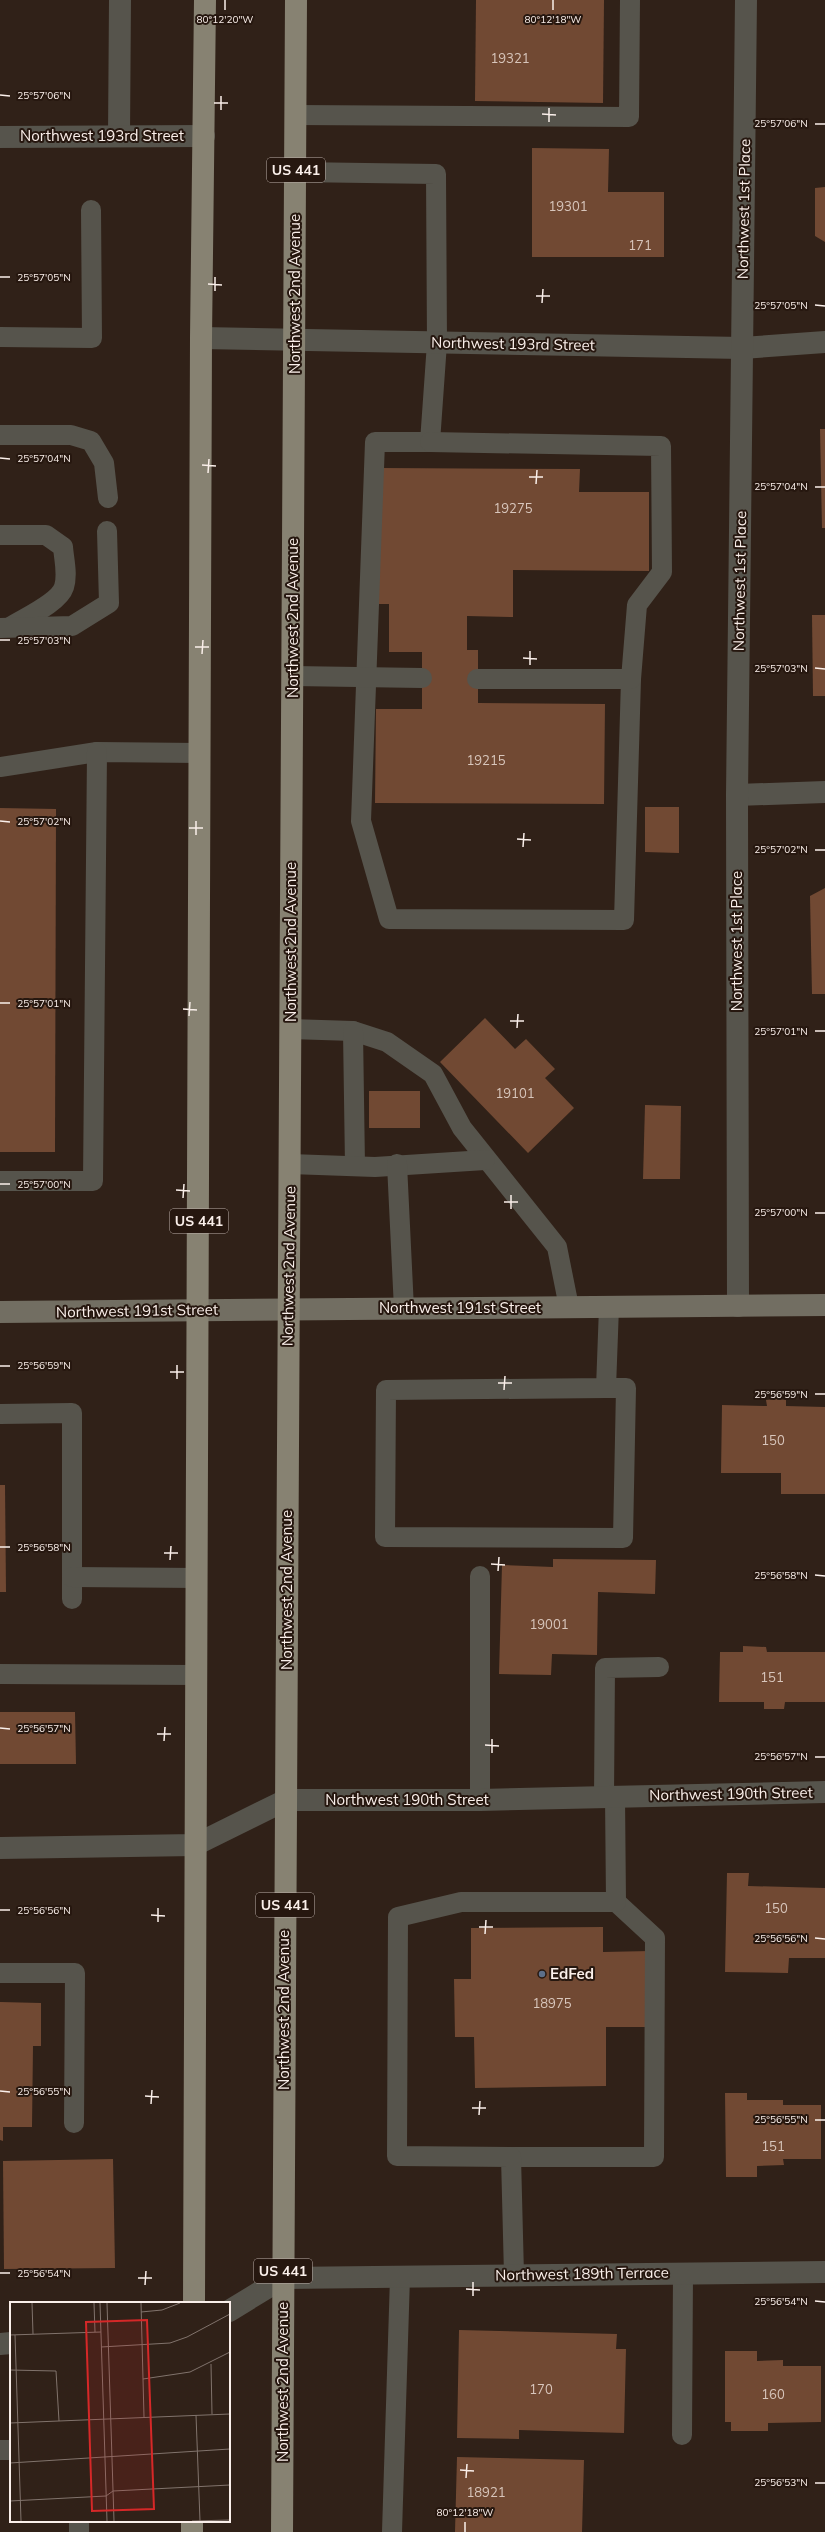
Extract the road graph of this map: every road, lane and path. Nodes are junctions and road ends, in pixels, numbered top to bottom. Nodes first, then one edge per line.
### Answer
1 (120, 0) edge
2 (204, 0) edge
3 (296, 0) edge
4 (630, 0) edge
5 (746, 0) edge
6 (295, 115) junction
7 (119, 136) junction
8 (204, 136) junction
9 (0, 137) edge
10 (296, 172) junction
11 (91, 210) dead end
12 (0, 337) edge
13 (201, 338) junction
14 (295, 340) junction
15 (825, 342) edge
16 (437, 343) junction
17 (742, 348) junction
18 (0, 435) edge
19 (430, 442) junction
20 (108, 498) dead end
21 (107, 531) dead end
22 (0, 535) edge
23 (4, 627) edge
24 (293, 676) junction
25 (366, 677) junction
26 (422, 678) dead end
27 (477, 679) dead end
28 (631, 679) junction
29 (97, 752) junction
30 (200, 754) junction
31 (0, 767) edge
32 (825, 792) edge
33 (737, 795) junction
34 (290, 1029) junction
35 (353, 1031) junction
36 (485, 1160) junction
37 (290, 1164) junction
38 (396, 1164) junction
39 (354, 1166) junction
40 (0, 1181) edge
41 (825, 1305) edge
42 (738, 1306) junction
43 (569, 1307) junction
44 (610, 1307) junction
45 (289, 1309) junction
46 (404, 1309) junction
47 (198, 1310) junction
48 (0, 1312) edge
49 (606, 1388) junction
50 (0, 1414) edge
51 (480, 1576) dead end
52 (72, 1577) junction
53 (197, 1578) junction
54 (72, 1599) dead end
55 (660, 1667) dead end
56 (0, 1674) edge
57 (196, 1675) junction
58 (825, 1792) edge
59 (609, 1797) junction
60 (286, 1800) junction
61 (480, 1800) junction
62 (195, 1845) junction
63 (0, 1848) edge
64 (616, 1902) junction
65 (0, 1973) edge
66 (74, 2123) dead end
67 (511, 2157) junction
68 (825, 2272) edge
69 (683, 2273) junction
70 (514, 2275) junction
71 (400, 2276) junction
72 (283, 2278) junction
73 (194, 2302) edge
74 (230, 2311) edge
75 (10, 2343) edge
76 (0, 2344) edge
77 (682, 2435) dead end
78 (282, 2532) edge
79 (392, 2532) edge

1 - 7 street
2 - 8 main road, US 441
3 - 6 main road, Northwest 2nd Avenue / US 441
4 - 6 lane
5 - 17 street, Northwest 1st Place
6 - 10 main road, Northwest 2nd Avenue / US 441
7 - 8 street, Northwest 193rd Street
7 - 9 street, Northwest 193rd Street
8 - 13 main road, US 441
10 - 14 main road, Northwest 2nd Avenue / US 441
10 - 16 lane
11 - 12 lane
13 - 14 street, Northwest 193rd Street
13 - 30 main road, US 441
14 - 16 street, Northwest 193rd Street
14 - 24 main road, Northwest 2nd Avenue / US 441
15 - 17 street, Northwest 193rd Street
16 - 17 street, Northwest 193rd Street
16 - 19 lane
17 - 33 street, Northwest 1st Place
18 - 20 lane
19 - 25 lane
19 - 28 lane
21 - 23 lane
22 - 23 lane
24 - 25 lane
24 - 34 main road, Northwest 2nd Avenue / US 441
25 - 26 lane
25 - 28 lane
27 - 28 lane
29 - 30 lane
29 - 31 lane
29 - 40 lane
30 - 47 main road, US 441
32 - 33 street
33 - 42 street, Northwest 1st Place
34 - 35 lane
34 - 37 main road, Northwest 2nd Avenue / US 441
35 - 36 lane
35 - 39 lane
36 - 38 lane
36 - 43 lane
37 - 39 lane
37 - 45 main road, Northwest 2nd Avenue / US 441
38 - 39 lane
38 - 46 lane
41 - 42 street, Northwest 191st Street
42 - 44 street, Northwest 191st Street
43 - 44 street, Northwest 191st Street
43 - 46 street, Northwest 191st Street
44 - 49 lane
45 - 46 street, Northwest 191st Street
45 - 47 street, Northwest 191st Street
45 - 60 main road, Northwest 2nd Avenue / US 441
47 - 48 street, Northwest 191st Street
47 - 53 main road, US 441
49 - 49 lane
50 - 52 lane
51 - 61 lane
52 - 53 lane
52 - 54 lane
53 - 57 main road, US 441
55 - 59 lane
56 - 57 lane
57 - 62 main road, US 441
58 - 59 street, Northwest 190th Street
59 - 61 street, Northwest 190th Street
59 - 64 lane
60 - 61 street, Northwest 190th Street
60 - 62 street, Northwest 190th Street
60 - 72 main road, Northwest 2nd Avenue / US 441
62 - 63 street, Northwest 190th Street
62 - 73 main road, US 441
64 - 67 lane
64 - 67 lane
65 - 66 lane
67 - 70 lane
68 - 69 street, Northwest 189th Terrace
69 - 70 street, Northwest 189th Terrace
69 - 77 lane
70 - 71 street, Northwest 189th Terrace
71 - 72 street, Northwest 189th Terrace
71 - 79 lane
72 - 74 street
72 - 78 main road, Northwest 2nd Avenue / US 441
75 - 76 street

